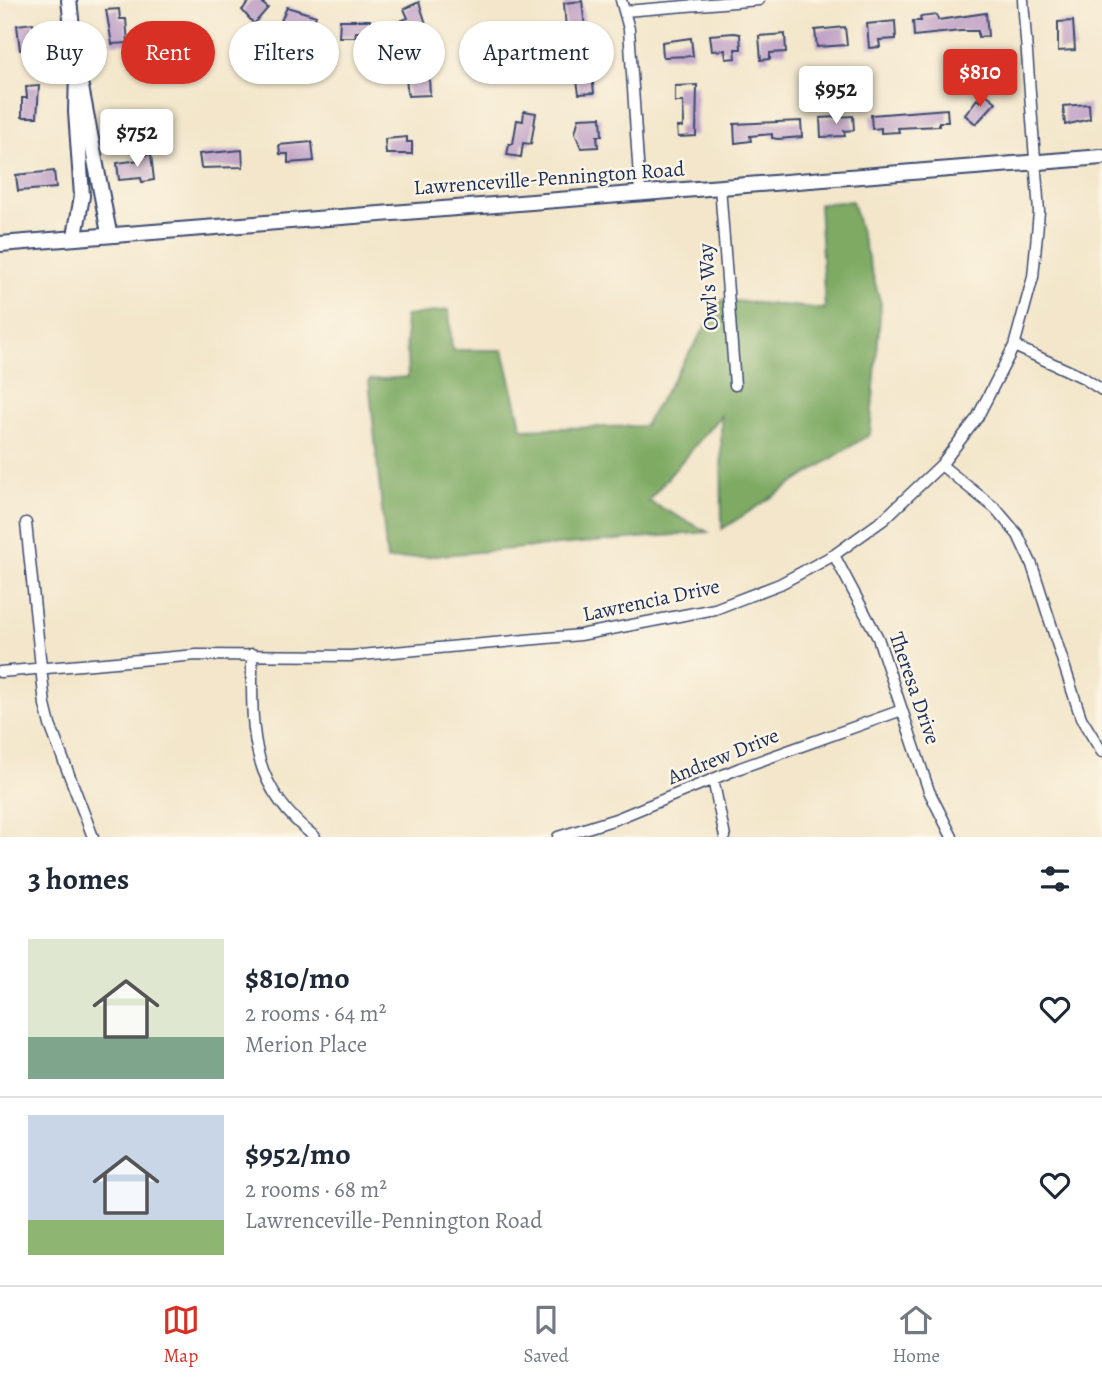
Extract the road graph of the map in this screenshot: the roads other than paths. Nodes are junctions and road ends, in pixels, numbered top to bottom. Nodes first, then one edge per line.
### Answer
1 (69, 0) edge
2 (621, 0) edge
3 (760, 0) edge
4 (1023, 0) edge
5 (625, 11) junction
6 (71, 21) edge
7 (77, 84) edge
8 (80, 84) edge
9 (1102, 157) edge
10 (1036, 163) junction
11 (720, 186) junction
12 (640, 192) junction
13 (82, 196) junction
14 (109, 233) junction
15 (93, 235) junction
16 (75, 236) junction
17 (0, 244) edge
18 (1014, 346) junction
19 (735, 385) dead end
20 (1102, 390) edge
21 (941, 465) junction
22 (26, 523) dead end
23 (834, 555) junction
24 (252, 654) junction
25 (43, 668) junction
26 (0, 672) edge
27 (902, 710) junction
28 (1102, 752) edge
29 (713, 779) junction
30 (93, 837) edge
31 (316, 837) edge
32 (558, 837) edge
33 (725, 837) edge
34 (952, 837) edge

1 - 6 street
2 - 5 street
3 - 5 street
4 - 10 street, Lawrencia Drive
5 - 12 street
7 - 13 street
8 - 14 street
9 - 10 street, Lawrenceville-Pennington Road
10 - 11 street, Lawrenceville-Pennington Road
10 - 18 street, Lawrencia Drive
11 - 12 street, Lawrenceville-Pennington Road
11 - 19 street, Owl's Way
12 - 14 street, Lawrenceville-Pennington Road
13 - 15 street
13 - 16 street
14 - 15 street, Lawrenceville-Pennington Road
15 - 16 street, Lawrenceville-Pennington Road
16 - 17 street, Lawrenceville-Pennington Road
18 - 20 street
18 - 21 street, Lawrencia Drive
21 - 23 street, Lawrencia Drive
21 - 28 street
22 - 25 street
23 - 24 street, Lawrencia Drive
23 - 27 street, Theresa Drive
24 - 25 street, Lawrencia Drive
24 - 31 street
25 - 26 street, Lawrencia Drive
25 - 30 street
27 - 29 street, Andrew Drive
27 - 34 street, Theresa Drive
29 - 32 street, Andrew Drive
29 - 33 street

